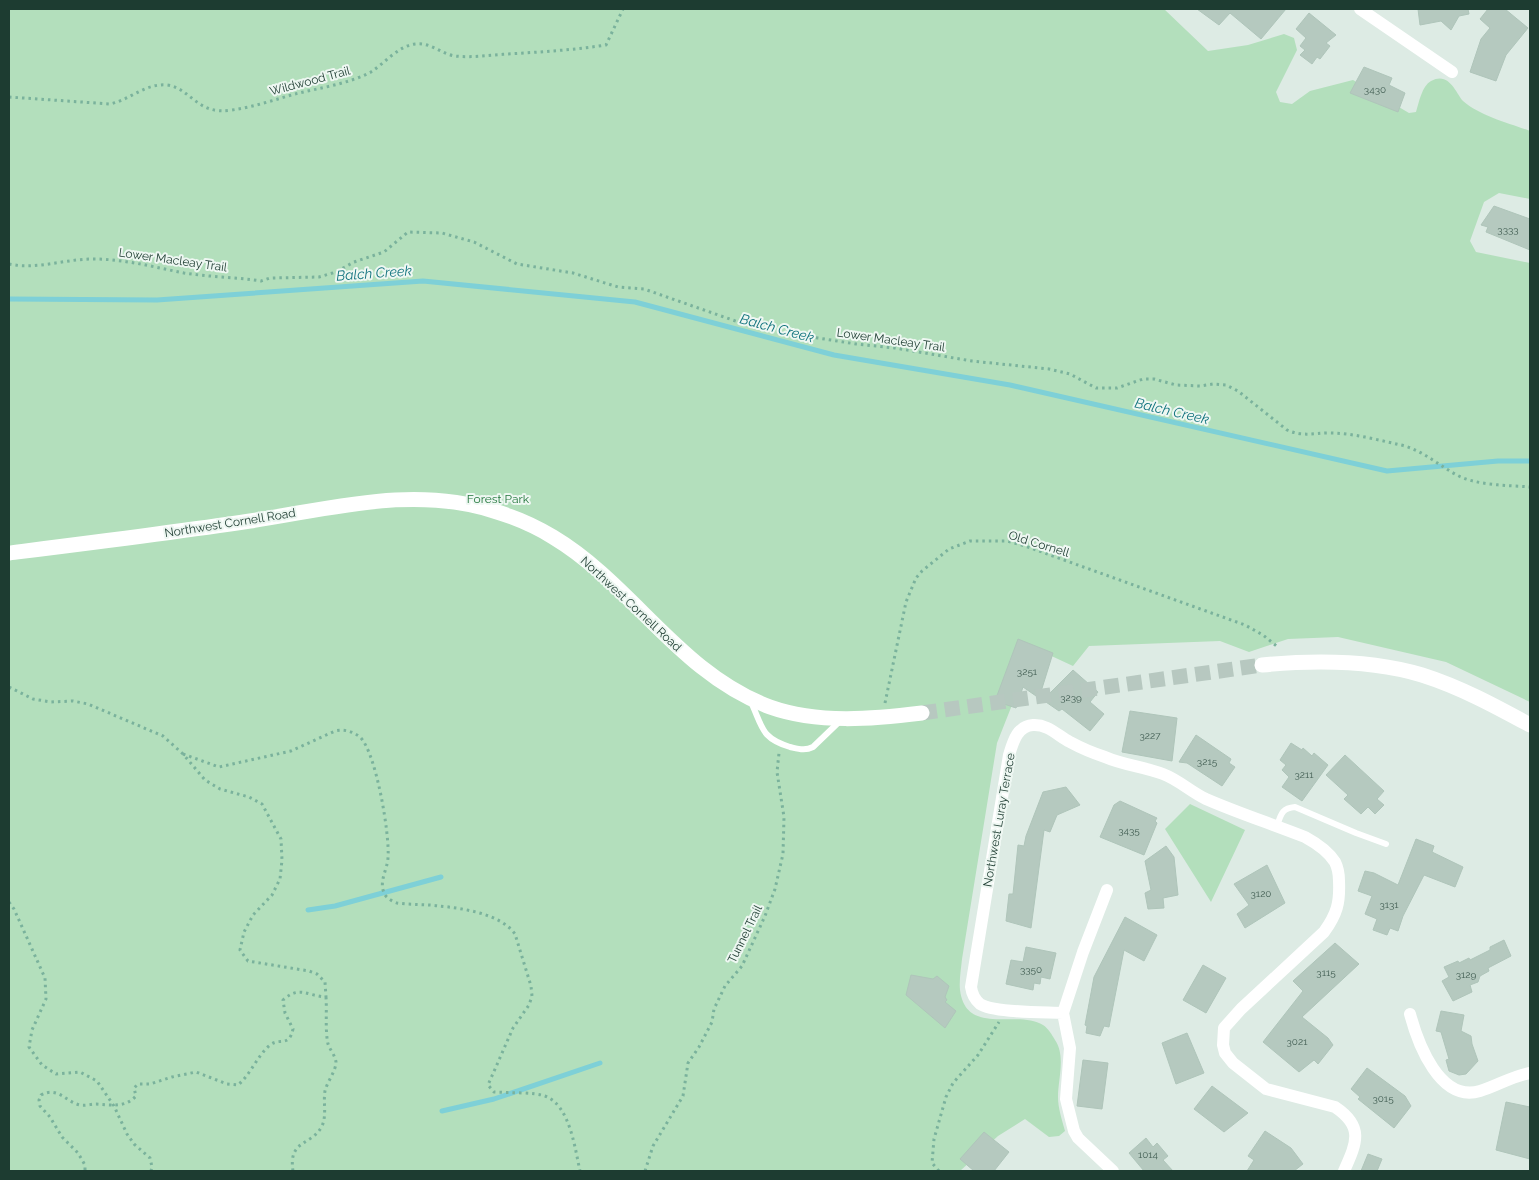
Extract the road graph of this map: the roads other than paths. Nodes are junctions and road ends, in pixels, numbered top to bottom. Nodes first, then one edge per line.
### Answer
1 (1360, 9) edge
2 (1452, 72) dead end
3 (9, 553) edge
4 (1262, 665) tunnel mouth
5 (750, 698) junction
6 (922, 713) tunnel mouth
7 (843, 719) junction
8 (1530, 725) edge
9 (1277, 826) junction
10 (1386, 844) dead end
11 (1108, 890) dead end
12 (1063, 1013) junction
13 (1410, 1014) dead end
14 (1530, 1073) edge
15 (1113, 1171) edge
16 (1344, 1171) edge

1 - 2 street
3 - 5 main road, Northwest Cornell Road
4 - 8 main road
5 - 7 main road, Northwest Cornell Road
5 - 7 lane
6 - 7 main road, Northwest Cornell Road
9 - 10 lane
9 - 12 street, Northwest Luray Terrace
9 - 16 street, Northwest Luray Terrace
11 - 12 street
12 - 15 street
13 - 14 street

